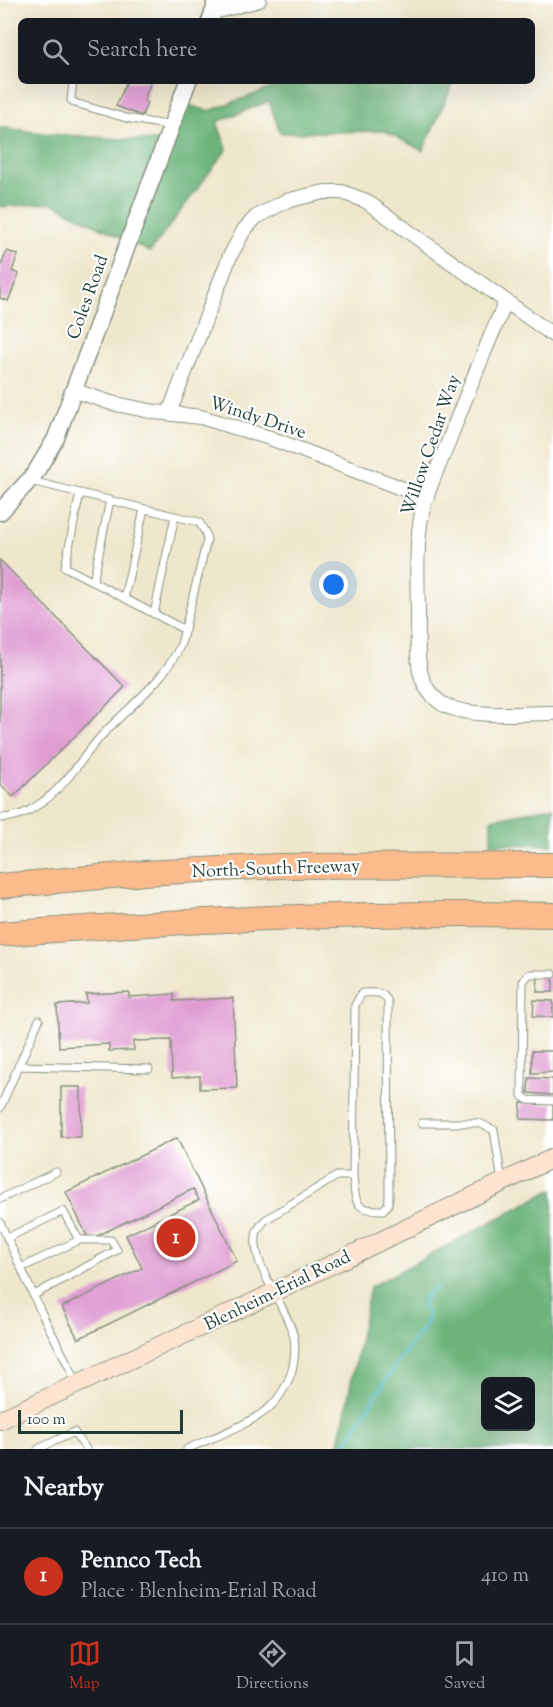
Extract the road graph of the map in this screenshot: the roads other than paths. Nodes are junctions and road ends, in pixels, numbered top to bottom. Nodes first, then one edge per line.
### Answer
1 (259, 0) edge
2 (213, 11) edge
3 (74, 84) edge
4 (187, 84) edge
5 (171, 126) junction
6 (506, 301) junction
7 (553, 335) edge
8 (74, 390) junction
9 (169, 413) junction
10 (29, 481) junction
11 (80, 493) junction
12 (427, 498) junction
13 (110, 500) junction
14 (144, 508) junction
15 (0, 512) edge
16 (175, 516) junction
17 (93, 582) junction
18 (124, 598) junction
19 (154, 614) junction
20 (184, 630) junction
21 (553, 713) edge
22 (0, 818) edge
23 (553, 865) edge
24 (0, 886) edge
25 (553, 915) edge
26 (75, 928) junction
27 (0, 934) edge
28 (0, 945) edge
29 (553, 974) edge
30 (39, 1020) dead end
31 (18, 1066) junction
32 (149, 1069) dead end
33 (553, 1101) edge
34 (0, 1108) edge
35 (422, 1123) dead end
36 (553, 1158) edge
37 (56, 1172) dead end
38 (352, 1176) junction
39 (502, 1182) junction
40 (0, 1199) edge
41 (0, 1222) edge
42 (7, 1238) junction
43 (79, 1240) junction
44 (21, 1268) junction
45 (273, 1293) junction
46 (34, 1295) junction
47 (78, 1384) junction
48 (0, 1420) edge
49 (38, 1449) edge
50 (86, 1449) edge
51 (187, 1449) edge

1 - 2 street
3 - 5 lane
4 - 5 street, Coles Road
5 - 8 street, Coles Road
6 - 7 street
6 - 9 street
6 - 12 street, Willow Cedar Way
8 - 9 street, Windy Drive
8 - 10 street, Coles Road
9 - 12 street, Windy Drive
10 - 11 lane
10 - 15 street, Coles Road
11 - 13 lane
11 - 17 lane
12 - 21 street, Willow Cedar Way
13 - 14 lane
13 - 17 lane
14 - 16 lane
14 - 18 lane
16 - 19 lane
16 - 20 lane
17 - 18 lane
18 - 19 lane
19 - 20 lane
20 - 22 lane
23 - 24 highway, North-South Freeway
25 - 26 highway
26 - 27 highway
26 - 28 highway
29 - 33 lane
30 - 31 lane
31 - 32 lane
31 - 34 lane
35 - 39 lane
36 - 39 main road, Blenheim-Erial Road
37 - 40 lane
38 - 38 lane
38 - 45 lane
39 - 45 main road, Blenheim-Erial Road
41 - 42 lane
42 - 43 lane
42 - 44 lane
43 - 44 lane
43 - 46 lane
44 - 46 lane
45 - 47 main road, Blenheim-Erial Road
45 - 51 lane
46 - 47 lane
47 - 48 main road, Blenheim-Erial Road
49 - 50 lane

